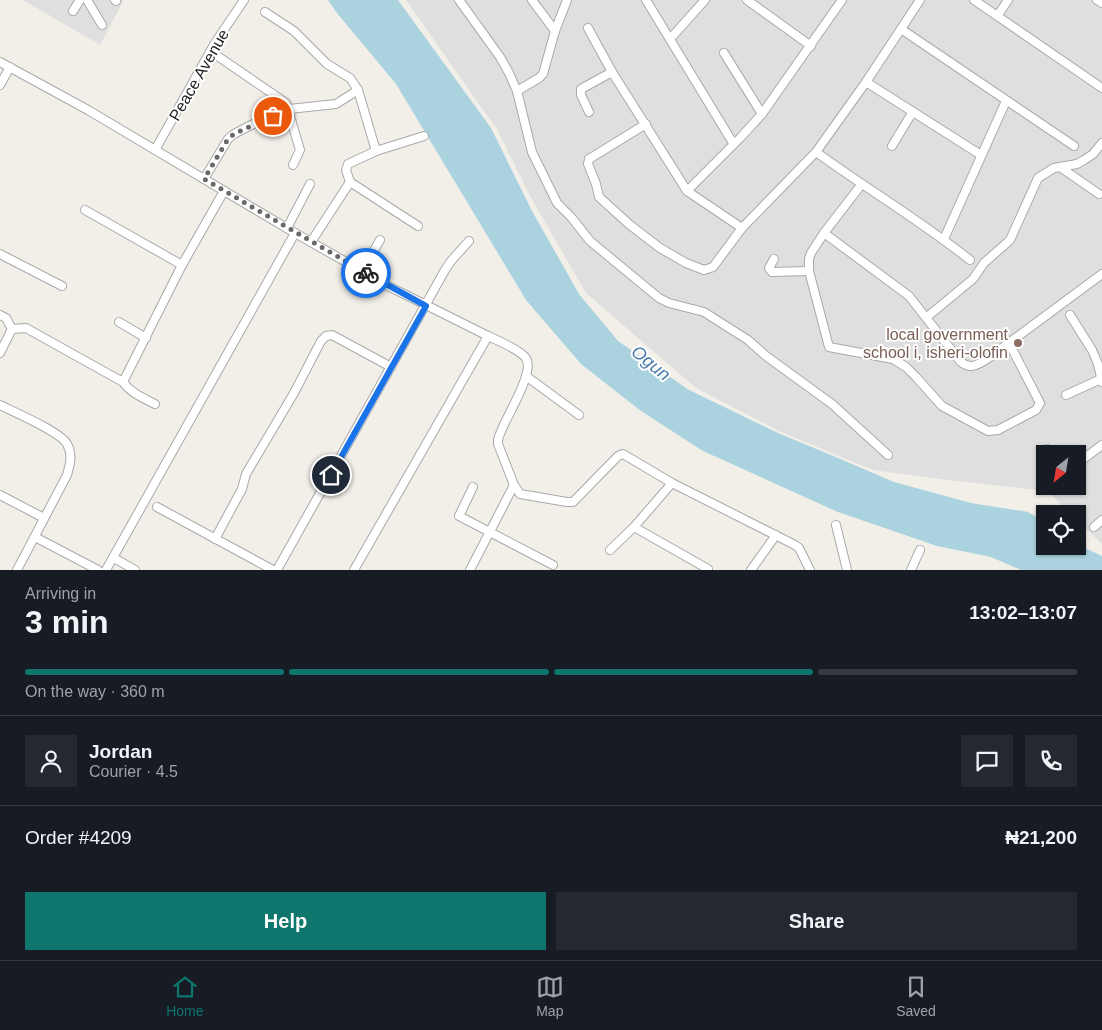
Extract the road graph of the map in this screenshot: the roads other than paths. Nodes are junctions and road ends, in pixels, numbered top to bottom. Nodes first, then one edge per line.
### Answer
1 (80, 0) edge
2 (87, 0) edge
3 (244, 0) edge
4 (459, 0) edge
5 (532, 0) edge
6 (567, 0) edge
7 (646, 0) edge
8 (705, 0) edge
9 (747, 0) edge
10 (842, 0) edge
11 (920, 0) edge
12 (974, 0) edge
13 (1008, 0) edge
14 (1097, 0) edge
15 (1102, 3) edge
16 (73, 12) dead end
17 (265, 12) dead end
18 (998, 15) junction
19 (102, 25) dead end
20 (588, 28) dead end
21 (901, 29) junction
22 (555, 31) junction
23 (670, 38) junction
24 (811, 46) junction
25 (724, 53) dead end
26 (216, 54) dead end
27 (0, 62) edge
28 (10, 67) junction
29 (612, 72) junction
30 (866, 82) junction
31 (0, 86) edge
32 (1102, 88) edge
33 (358, 90) junction
34 (517, 91) junction
35 (1006, 101) junction
36 (289, 110) junction
37 (589, 112) dead end
38 (912, 113) junction
39 (762, 114) junction
40 (646, 124) junction
41 (424, 136) dead end
42 (1102, 143) edge
43 (733, 144) junction
44 (892, 146) dead end
45 (1074, 146) dead end
46 (155, 150) junction
47 (376, 151) junction
48 (816, 152) junction
49 (981, 155) junction
50 (293, 165) dead end
51 (1060, 166) junction
52 (204, 179) junction
53 (350, 182) junction
54 (310, 184) dead end
55 (861, 185) junction
56 (224, 191) junction
57 (687, 191) junction
58 (1100, 194) dead end
59 (85, 210) dead end
60 (418, 226) dead end
61 (287, 228) junction
62 (742, 228) junction
63 (295, 232) junction
64 (824, 233) junction
65 (944, 239) junction
66 (380, 240) dead end
67 (468, 241) dead end
68 (311, 242) junction
69 (0, 254) edge
70 (774, 259) dead end
71 (970, 260) dead end
72 (182, 265) junction
73 (362, 271) junction
74 (809, 272) junction
75 (1102, 274) edge
76 (62, 286) dead end
77 (426, 306) junction
78 (0, 315) edge
79 (1070, 315) dead end
80 (927, 316) junction
81 (119, 322) dead end
82 (12, 329) junction
83 (488, 336) junction
84 (146, 338) junction
85 (1009, 343) junction
86 (0, 353) edge
87 (391, 367) junction
88 (526, 376) junction
89 (1102, 381) edge
90 (123, 382) junction
91 (1066, 395) dead end
92 (155, 404) dead end
93 (0, 405) edge
94 (579, 415) dead end
95 (1102, 445) edge
96 (888, 455) dead end
97 (1086, 457) edge
98 (672, 483) junction
99 (514, 485) junction
100 (473, 486) dead end
101 (0, 495) edge
102 (157, 507) dead end
103 (44, 518) junction
104 (1102, 520) edge
105 (836, 525) dead end
106 (634, 527) junction
107 (1094, 528) dead end
108 (489, 532) junction
109 (776, 535) junction
110 (35, 537) junction
111 (215, 539) junction
112 (610, 550) dead end
113 (920, 550) dead end
114 (114, 558) junction
115 (553, 565) dead end
116 (708, 569) edge
117 (17, 570) edge
118 (98, 570) edge
119 (106, 570) edge
120 (135, 570) edge
121 (275, 570) edge
122 (354, 570) edge
123 (470, 570) edge
124 (751, 570) edge
125 (810, 570) edge
126 (847, 570) edge
127 (911, 570) edge

1 - 16 street
2 - 19 street
3 - 46 street, Peace Avenue
4 - 34 street
5 - 22 street
6 - 22 street
7 - 23 street
8 - 23 street
9 - 24 street
10 - 24 street
11 - 21 street
12 - 18 street
13 - 18 street
14 - 15 street
17 - 33 street
18 - 32 street
20 - 29 street
21 - 30 street
21 - 35 street
22 - 34 street
23 - 43 street
24 - 39 street
25 - 39 street
26 - 36 street
27 - 28 street
28 - 31 street
28 - 46 street
29 - 37 street
29 - 40 street
30 - 38 street
30 - 48 street
33 - 36 street
33 - 47 street
34 - 96 street
35 - 45 street
35 - 49 street
36 - 50 street
36 - 52 street
38 - 44 street
38 - 49 street
39 - 43 street
40 - 57 street
40 - 62 street
41 - 47 street
42 - 51 street
43 - 57 street
46 - 52 street
47 - 53 street
48 - 55 street
48 - 62 street
49 - 65 street
51 - 58 street
51 - 80 street
52 - 56 street
53 - 60 street
53 - 68 street
54 - 61 street
55 - 64 street
55 - 65 street
56 - 61 street
56 - 72 street
57 - 62 street
59 - 72 street
61 - 63 street
63 - 68 street
63 - 114 street
64 - 74 street
64 - 80 street
65 - 71 street
66 - 73 street
67 - 77 street
68 - 73 street
69 - 76 street
70 - 74 street
72 - 84 street
73 - 77 street
74 - 85 street
75 - 85 street
77 - 83 street
77 - 87 street
78 - 82 street
79 - 89 street
80 - 85 street
81 - 84 street
82 - 86 street
82 - 90 street
83 - 88 street
83 - 122 street
84 - 90 street
87 - 111 street
87 - 121 street
88 - 94 street
88 - 99 street
89 - 91 street
90 - 92 street
93 - 103 street
95 - 97 street
98 - 99 street
98 - 106 street
98 - 109 street
99 - 108 street
100 - 108 street
101 - 103 street
102 - 111 street
103 - 110 street
104 - 107 street
105 - 126 street
106 - 112 street
106 - 116 street
108 - 115 street
108 - 123 street
109 - 124 street
109 - 125 street
110 - 117 street
110 - 118 street
111 - 121 street
113 - 127 street
114 - 119 street
114 - 120 street

